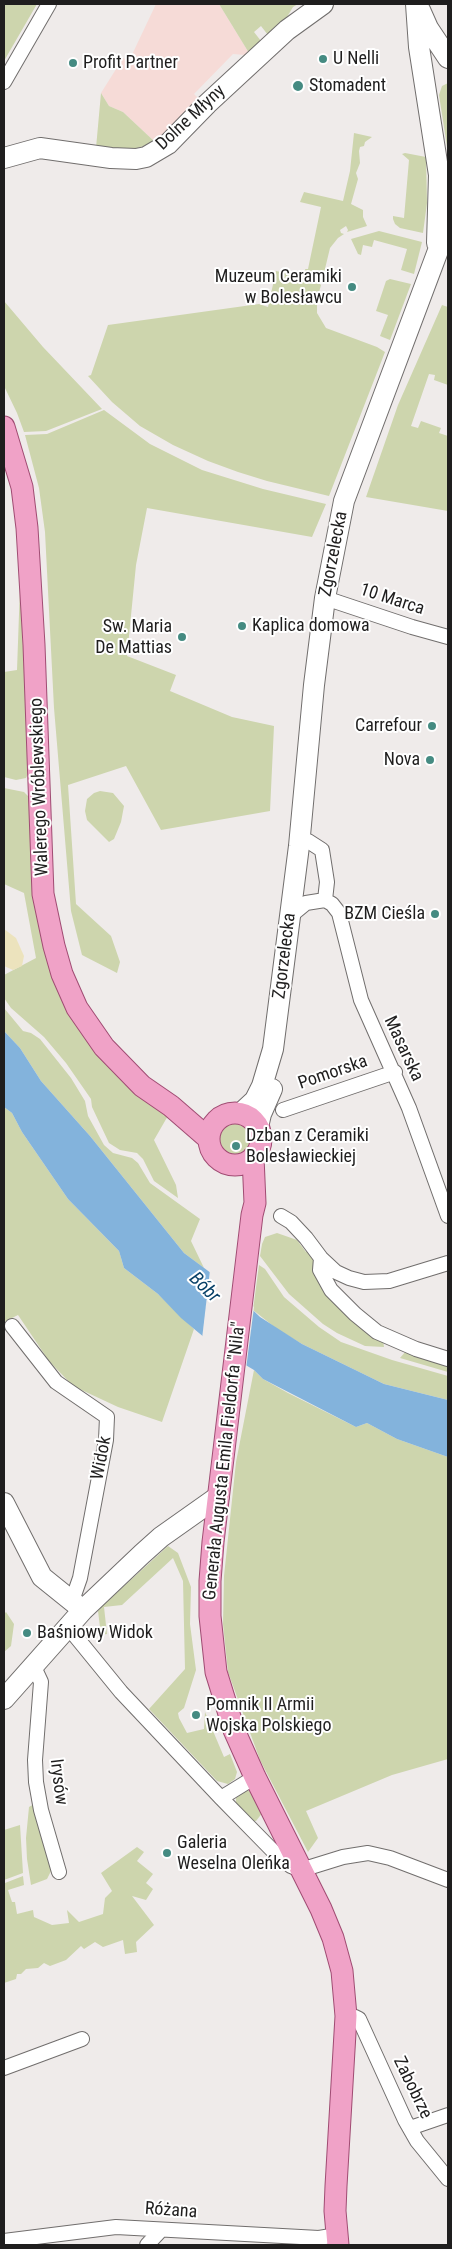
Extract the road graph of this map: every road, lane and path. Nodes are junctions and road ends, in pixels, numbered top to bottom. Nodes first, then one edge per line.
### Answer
1 (49, 4) edge
2 (323, 4) edge
3 (416, 4) edge
4 (448, 58) edge
5 (4, 82) edge
6 (4, 158) edge
7 (448, 224) edge
8 (437, 254) junction
9 (4, 427) edge
10 (325, 598) junction
11 (448, 637) edge
12 (299, 846) junction
13 (325, 900) junction
14 (290, 917) junction
15 (273, 1049) junction
16 (395, 1072) junction
17 (171, 1106) junction
18 (283, 1110) dead end
19 (241, 1113) junction
20 (220, 1118) junction
21 (258, 1127) junction
22 (209, 1139) junction
23 (253, 1157) junction
24 (232, 1164) junction
25 (281, 1216) dead end
26 (448, 1216) edge
27 (251, 1225) junction
28 (321, 1258) junction
29 (448, 1263) edge
30 (12, 1326) dead end
31 (448, 1359) edge
32 (218, 1496) junction
33 (4, 1503) edge
34 (78, 1606) junction
35 (68, 1627) junction
36 (34, 1667) junction
37 (4, 1699) edge
38 (255, 1778) junction
39 (221, 1798) junction
40 (301, 1870) junction
41 (59, 1872) dead end
42 (448, 1880) edge
43 (346, 2016) junction
44 (82, 2039) dead end
45 (4, 2068) edge
46 (448, 2115) edge
47 (410, 2128) junction
48 (448, 2179) edge
49 (161, 2230) junction
50 (337, 2240) edge
51 (4, 2241) edge
52 (147, 2245) edge

1 - 5 street
2 - 6 street, Dolne Młyny
3 - 4 street
3 - 8 street
7 - 8 street, Zgorzelecka
8 - 10 street, Zgorzelecka
9 - 17 main road, Walerego Wróblewskiego
10 - 11 street, 10 Marca
10 - 12 street, Zgorzelecka
12 - 13 street
12 - 14 street, Zgorzelecka
13 - 14 street
13 - 16 street, Masarska
14 - 15 street, Zgorzelecka
15 - 19 street, Zgorzelecka
15 - 21 street, Zgorzelecka
16 - 18 street, Pomorska
16 - 26 street, Masarska
17 - 20 main road, Walerego Wróblewskiego
17 - 22 main road, Walerego Wróblewskiego
19 - 20 main road
19 - 21 main road
20 - 22 main road
21 - 23 main road
22 - 24 main road
23 - 24 main road
23 - 27 main road, Generała Augusta Emila Fieldorfa "Nila"
24 - 27 main road, Generała Augusta Emila Fieldorfa "Nila"
25 - 28 street
27 - 32 main road, Generała Augusta Emila Fieldorfa "Nila"
28 - 29 street
28 - 31 street
30 - 34 street, Widok
32 - 34 street, Widok
32 - 38 main road, Generała Augusta Emila Fieldorfa "Nila"
33 - 34 street
34 - 35 street, Widok
35 - 36 street, Widok
35 - 39 street
36 - 37 street, Widok
36 - 41 street, Irysów
38 - 39 street
38 - 40 main road, Generała Augusta Emila Fieldorfa "Nila"
39 - 40 street
40 - 42 street
40 - 43 main road, Generała Augusta Emila Fieldorfa "Nila"
43 - 47 street, Zabobrze
43 - 50 main road, Generała Augusta Emila Fieldorfa "Nila"
44 - 45 street
46 - 47 street
47 - 48 street, Zabobrze
49 - 50 street, Różana
49 - 51 street, Różana
49 - 52 street

